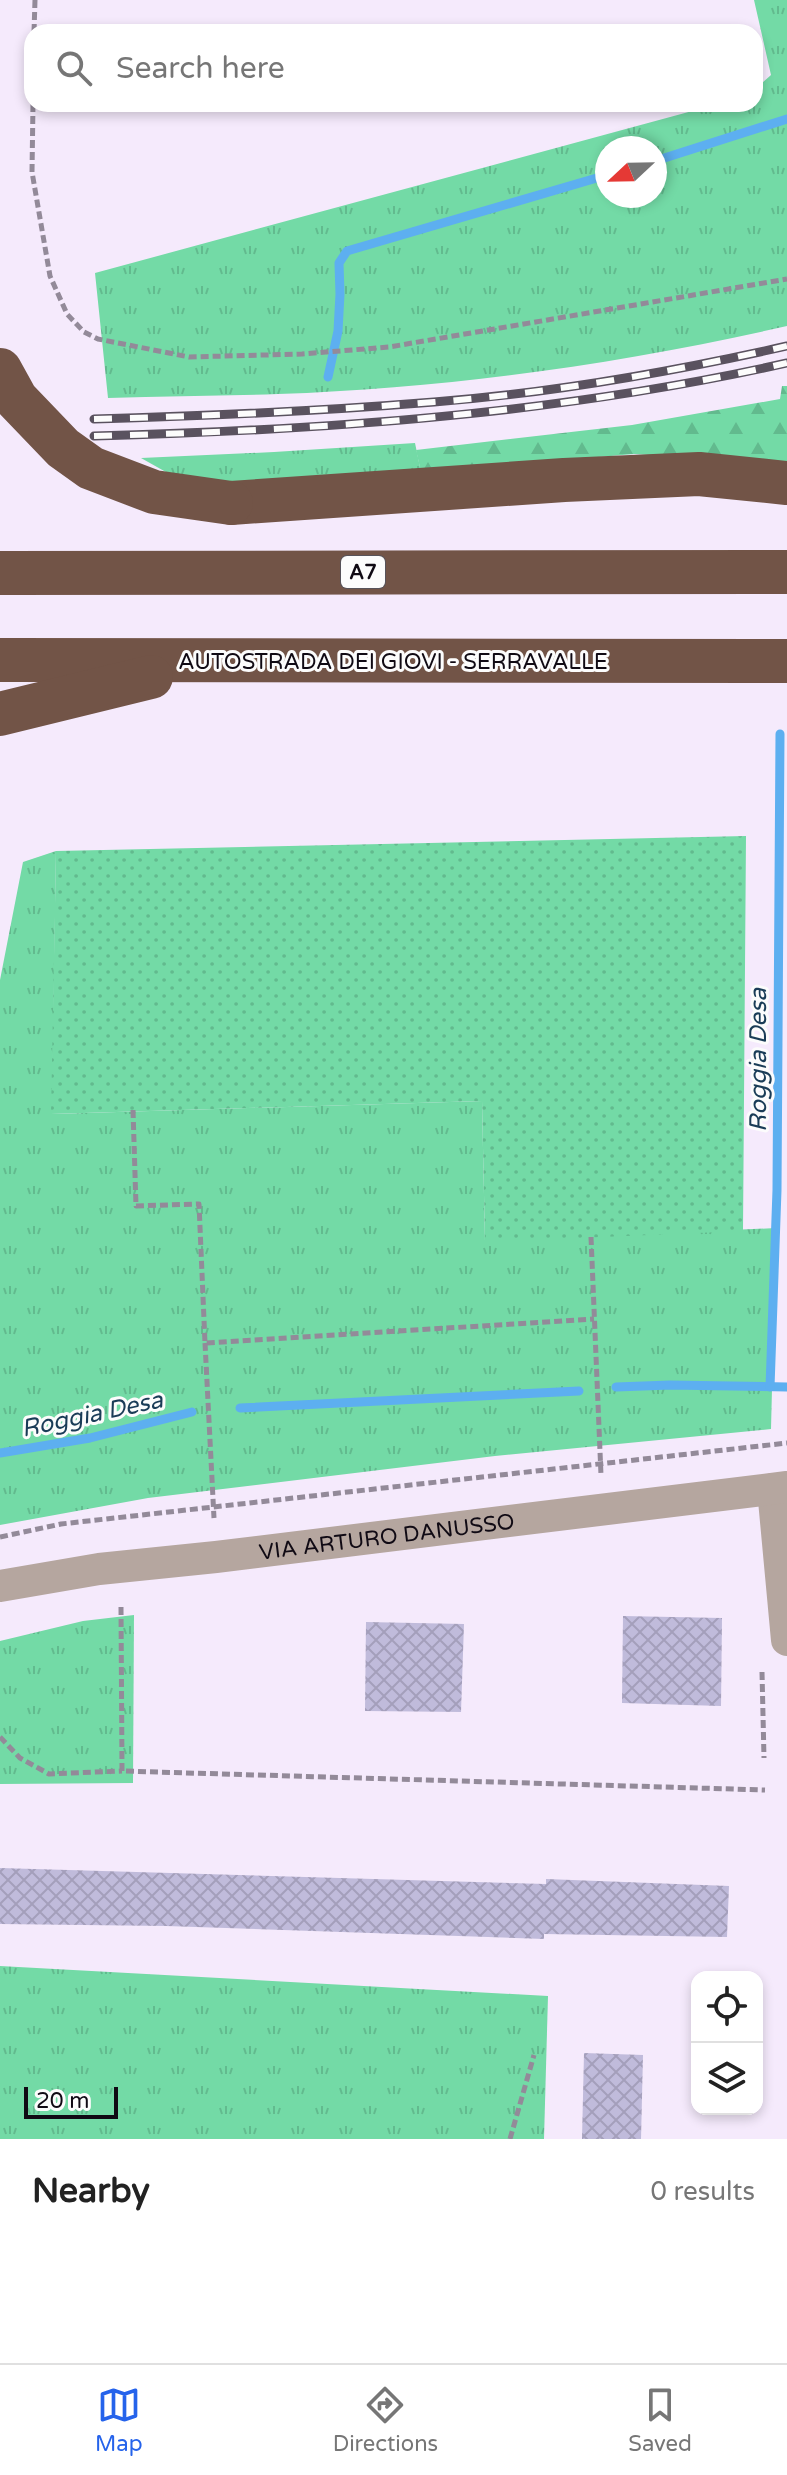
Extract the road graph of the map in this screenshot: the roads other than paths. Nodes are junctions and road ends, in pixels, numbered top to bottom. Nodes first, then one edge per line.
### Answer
1 (0, 370) edge
2 (787, 483) edge
3 (787, 562) edge
4 (725, 571) junction
5 (787, 572) edge
6 (0, 573) edge
7 (0, 660) edge
8 (215, 661) junction
9 (787, 661) edge
10 (0, 714) edge
11 (780, 1488) edge
12 (0, 1586) edge
13 (787, 1640) edge

1 - 2 highway, bridge
3 - 4 highway
4 - 5 highway, A7
4 - 6 highway, A7
7 - 8 highway, AUTOSTRADA DEI GIOVI - SERRAVALLE
8 - 9 highway, AUTOSTRADA DEI GIOVI - SERRAVALLE
8 - 10 highway
11 - 12 street, VIA ARTURO DANUSSO
11 - 13 street

